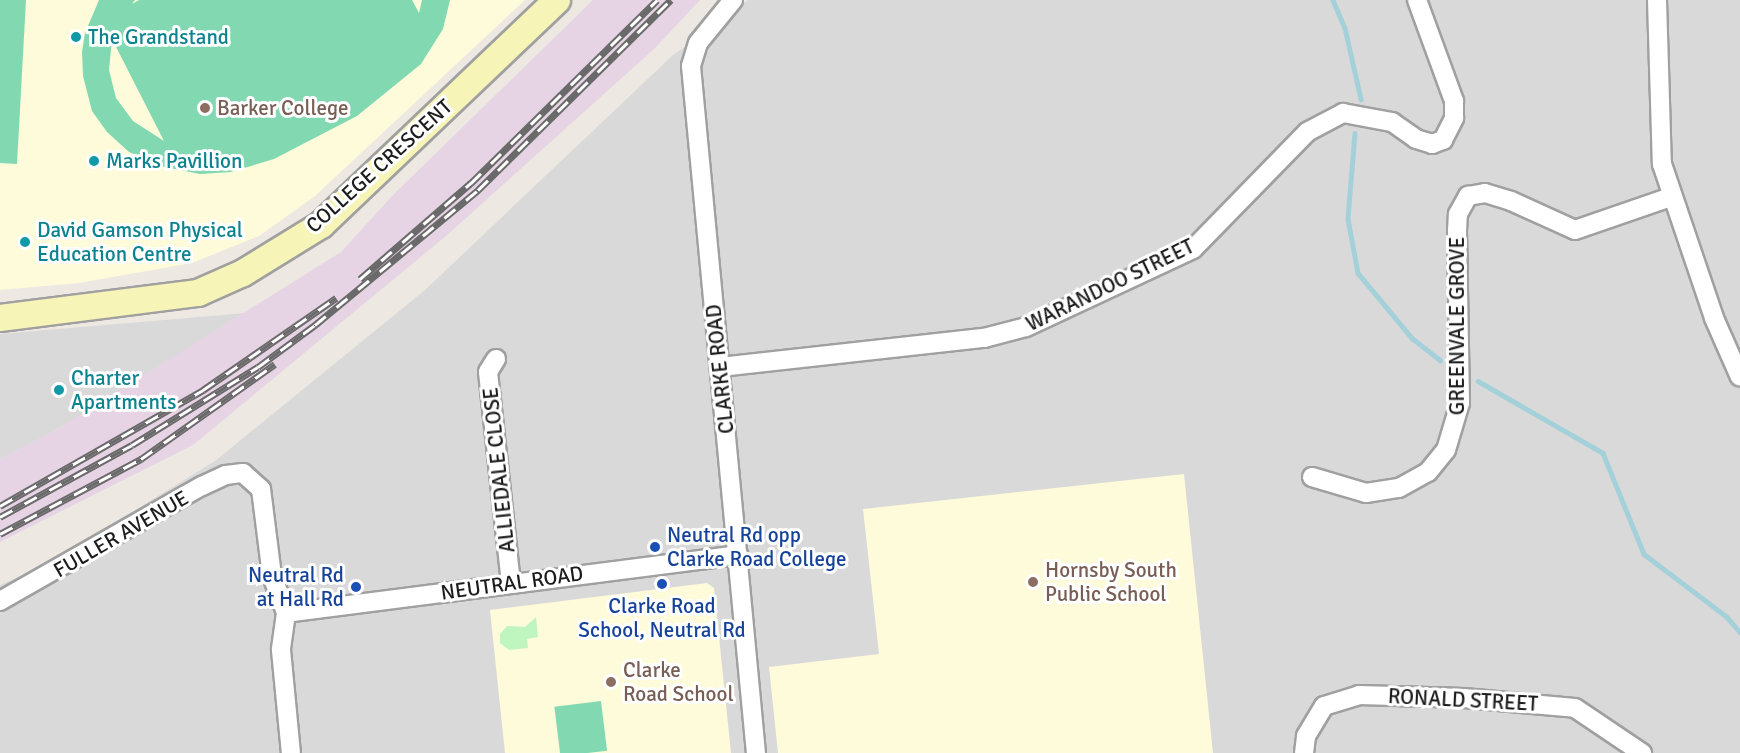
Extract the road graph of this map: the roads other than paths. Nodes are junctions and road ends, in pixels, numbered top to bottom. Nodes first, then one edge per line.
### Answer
1 (556, 0) edge
2 (733, 0) edge
3 (1417, 0) edge
4 (1658, 0) edge
5 (1671, 197) junction
6 (0, 318) edge
7 (496, 358) dead end
8 (720, 367) junction
9 (1740, 377) edge
10 (1312, 477) dead end
11 (738, 555) junction
12 (511, 584) junction
13 (0, 601) edge
14 (286, 613) junction
15 (291, 753) edge
16 (756, 753) edge
17 (1304, 753) edge
18 (1642, 753) edge

1 - 6 street, COLLEGE CRESCENT
2 - 8 street, CLARKE ROAD
3 - 8 street, WARANDOO STREET
4 - 5 street
5 - 9 street
5 - 10 street, GREENVALE GROVE
7 - 12 street, ALLIEDALE CLOSE
8 - 11 street, CLARKE ROAD
11 - 12 street, NEUTRAL ROAD
11 - 16 street, CLARKE ROAD
12 - 14 street, NEUTRAL ROAD
13 - 14 street, FULLER AVENUE
14 - 15 street
17 - 18 street, RONALD STREET

